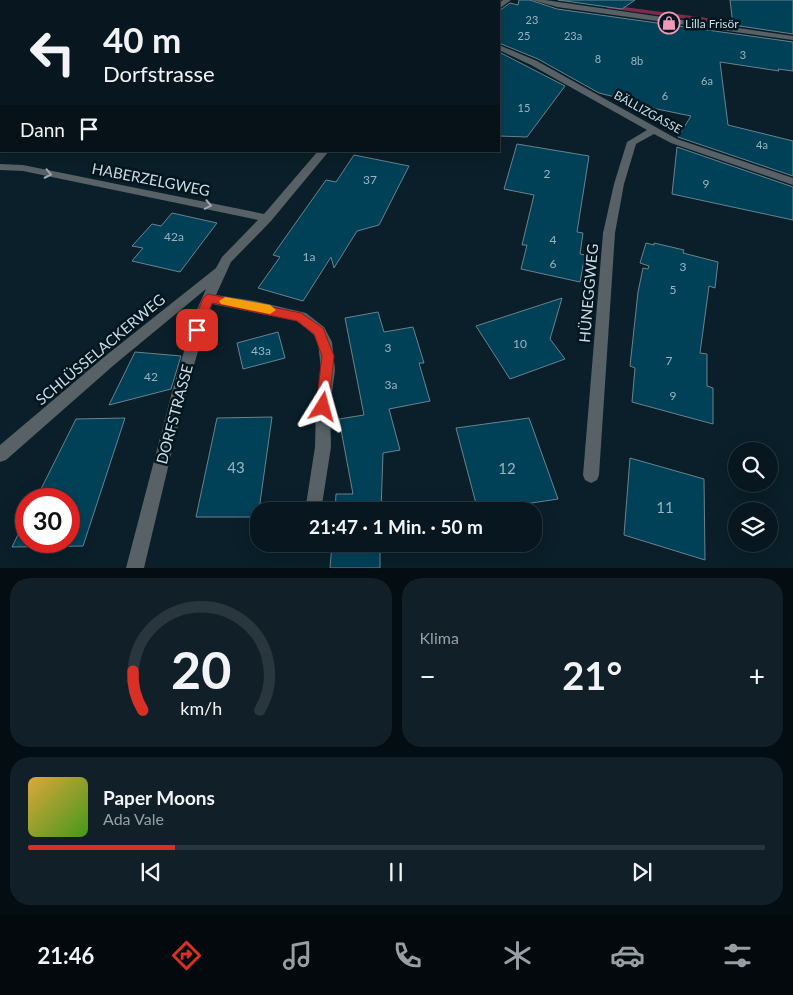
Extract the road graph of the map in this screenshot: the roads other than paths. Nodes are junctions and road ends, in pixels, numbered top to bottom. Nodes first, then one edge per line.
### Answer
1 (536, 0) edge
2 (793, 38) edge
3 (500, 47) edge
4 (653, 130) junction
5 (323, 152) edge
6 (0, 167) edge
7 (793, 182) edge
8 (267, 218) junction
9 (222, 269) junction
10 (208, 298) junction
11 (0, 454) edge
12 (592, 475) dead end
13 (314, 502) edge
14 (135, 568) edge

1 - 2 street
3 - 4 street, BÄLLIZGASSE
4 - 7 street, BÄLLIZGASSE
4 - 12 street, HÜNEGGWEG
5 - 8 street, DORFSTRASSE
6 -> 8 street, HABERZELGWEG
8 - 9 street, DORFSTRASSE
9 - 10 street, DORFSTRASSE
9 - 11 street, SCHLÜSSELACKERWEG
10 - 13 street
10 - 14 street, DORFSTRASSE

